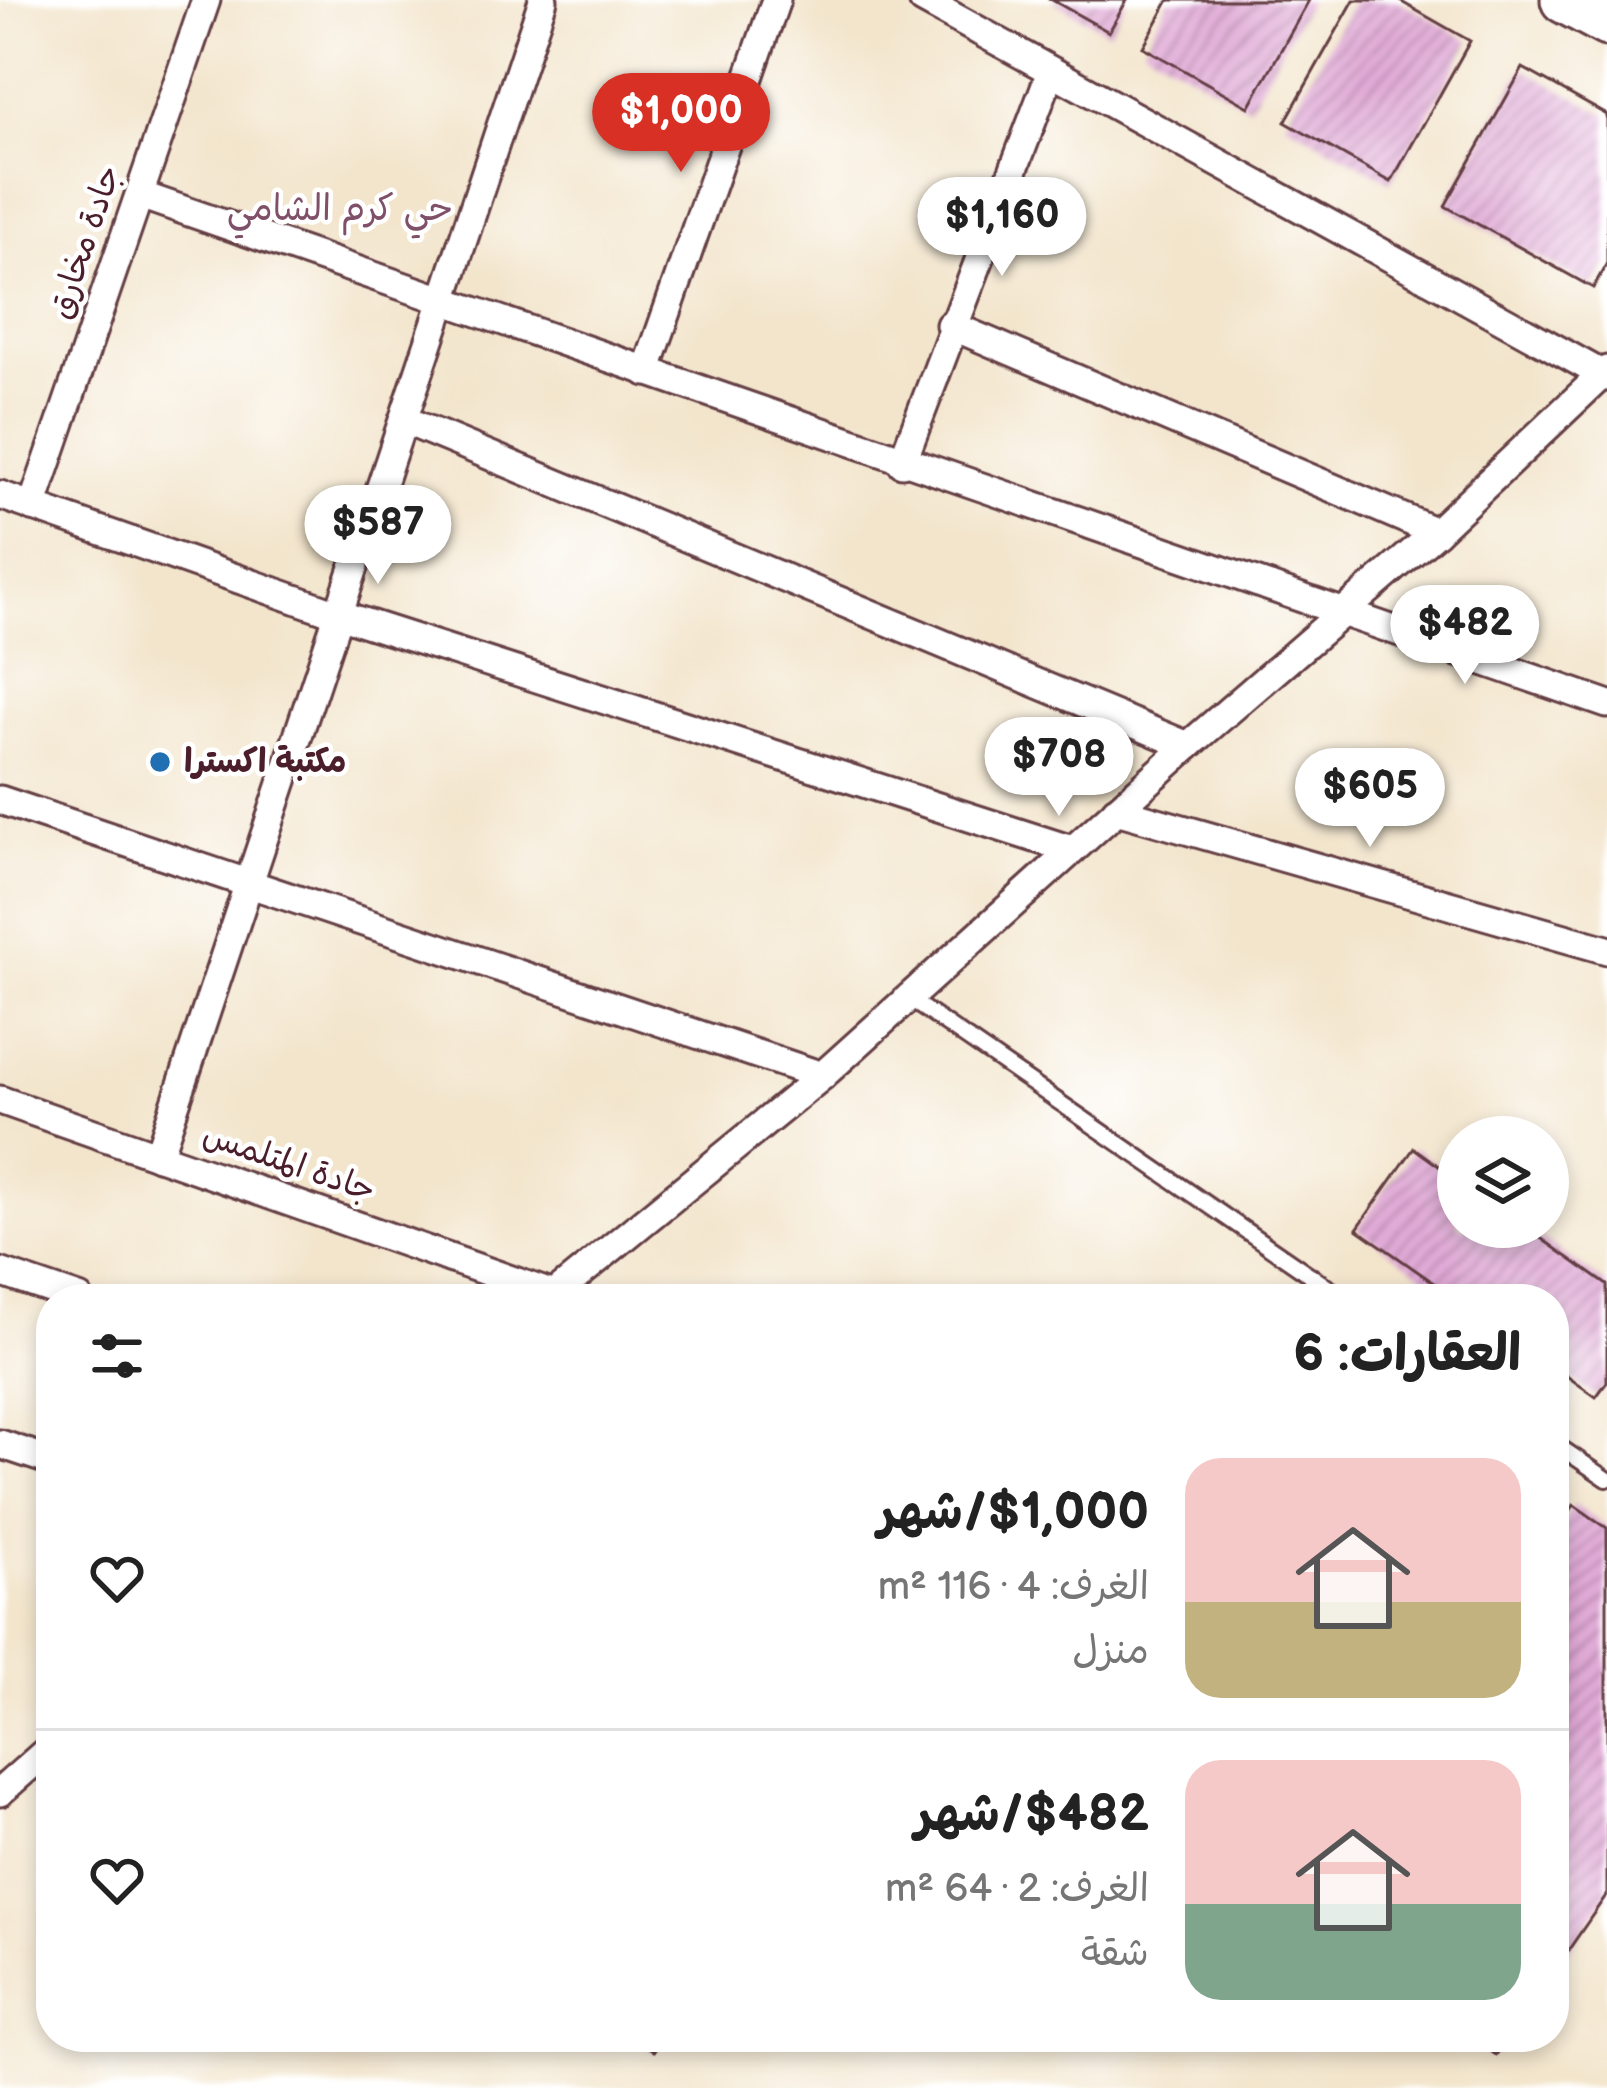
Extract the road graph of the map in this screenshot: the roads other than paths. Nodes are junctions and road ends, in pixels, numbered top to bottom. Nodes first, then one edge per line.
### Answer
1 (206, 0) edge
2 (543, 0) edge
3 (776, 0) edge
4 (923, 0) edge
5 (1564, 0) edge
6 (1607, 23) edge
7 (1050, 74) junction
8 (140, 195) junction
9 (440, 300) junction
10 (950, 325) junction
11 (646, 372) junction
12 (1606, 374) edge
13 (404, 420) junction
14 (902, 464) junction
15 (0, 496) edge
16 (32, 507) junction
17 (1436, 532) junction
18 (1344, 610) junction
19 (335, 613) junction
20 (1607, 704) edge
21 (1188, 746) junction
22 (0, 800) edge
23 (1116, 810) junction
24 (1072, 850) junction
25 (251, 885) junction
26 (1607, 950) edge
27 (908, 998) junction
28 (822, 1076) junction
29 (0, 1100) edge
30 (158, 1156) junction
31 (0, 1273) edge
32 (515, 1284) edge
33 (567, 1284) edge
34 (1323, 1284) edge
35 (36, 1285) edge
36 (0, 1444) edge
37 (1569, 1453) edge
38 (36, 1456) edge
39 (1607, 1479) edge
40 (36, 1760) edge
41 (0, 1792) edge

1 - 8 street, جادة مخارق
2 - 9 street
3 - 11 street
4 - 7 street
5 - 6 highway
7 - 10 street
7 - 12 street
8 - 9 street
8 - 16 street, جادة مخارق
9 - 11 street
9 - 13 street
10 - 14 street
10 - 17 street
11 - 14 street
12 - 17 street
13 - 19 street
13 - 21 street
14 - 18 street
15 - 16 street
16 - 19 street
17 - 18 street
18 - 20 street
18 - 21 street
19 - 24 street
19 - 25 street
21 - 23 street
22 - 25 street
23 - 24 street
23 - 26 street
24 - 27 street
25 - 28 street
25 - 30 street
27 - 28 street
27 - 34 lane
28 - 33 street
29 - 30 street, جادة المتلمس
30 - 32 street, جادة المتلمس
31 - 35 street
36 - 38 street
37 - 39 lane
40 - 41 street

